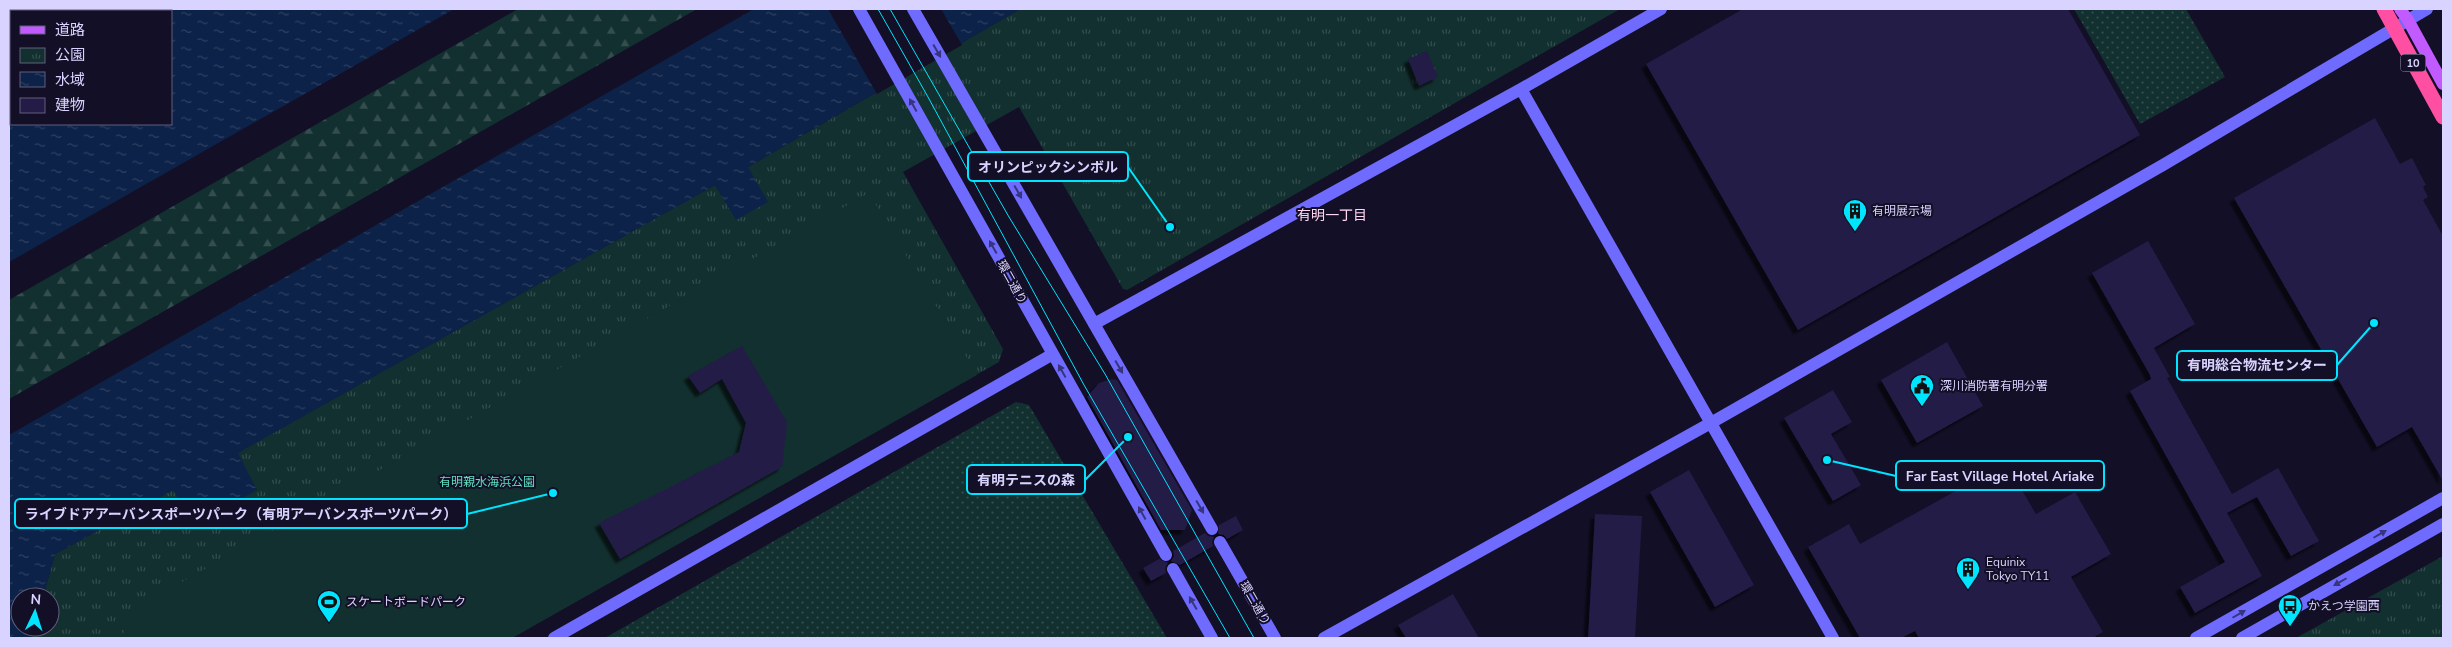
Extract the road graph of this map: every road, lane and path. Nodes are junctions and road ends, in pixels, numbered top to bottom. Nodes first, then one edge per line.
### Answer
1 (859, 9) edge
2 (913, 9) edge
3 (1661, 9) edge
4 (2384, 9) edge
5 (2400, 9) edge
6 (2428, 9) edge
7 (2408, 20) junction
8 (2443, 84) edge
9 (1520, 89) junction
10 (2443, 117) edge
11 (1094, 324) junction
12 (1053, 354) junction
13 (1709, 424) junction
14 (2443, 498) edge
15 (2443, 524) edge
16 (1212, 529) dead end
17 (1220, 542) dead end
18 (1166, 556) dead end
19 (1173, 569) dead end
20 (569, 634) edge
21 (554, 638) edge
22 (1212, 638) edge
23 (1275, 638) edge
24 (1324, 638) edge
25 (1834, 638) edge
26 (2196, 638) edge
27 (2242, 638) edge

12 -> 1 street, 環二通り
2 -> 11 street
3 - 9 street
4 - 10 highway, 10, bridge
5 - 7 main road
6 - 7 street
7 - 8 main road
7 - 13 street
9 - 11 street
9 - 13 street
11 -> 16 street
18 -> 12 street, 環二通り
12 - 20 street
13 - 24 street
13 - 25 street
26 -> 14 street
15 -> 27 street
17 - 23 street, 環二通り
22 -> 19 street
20 - 21 street

